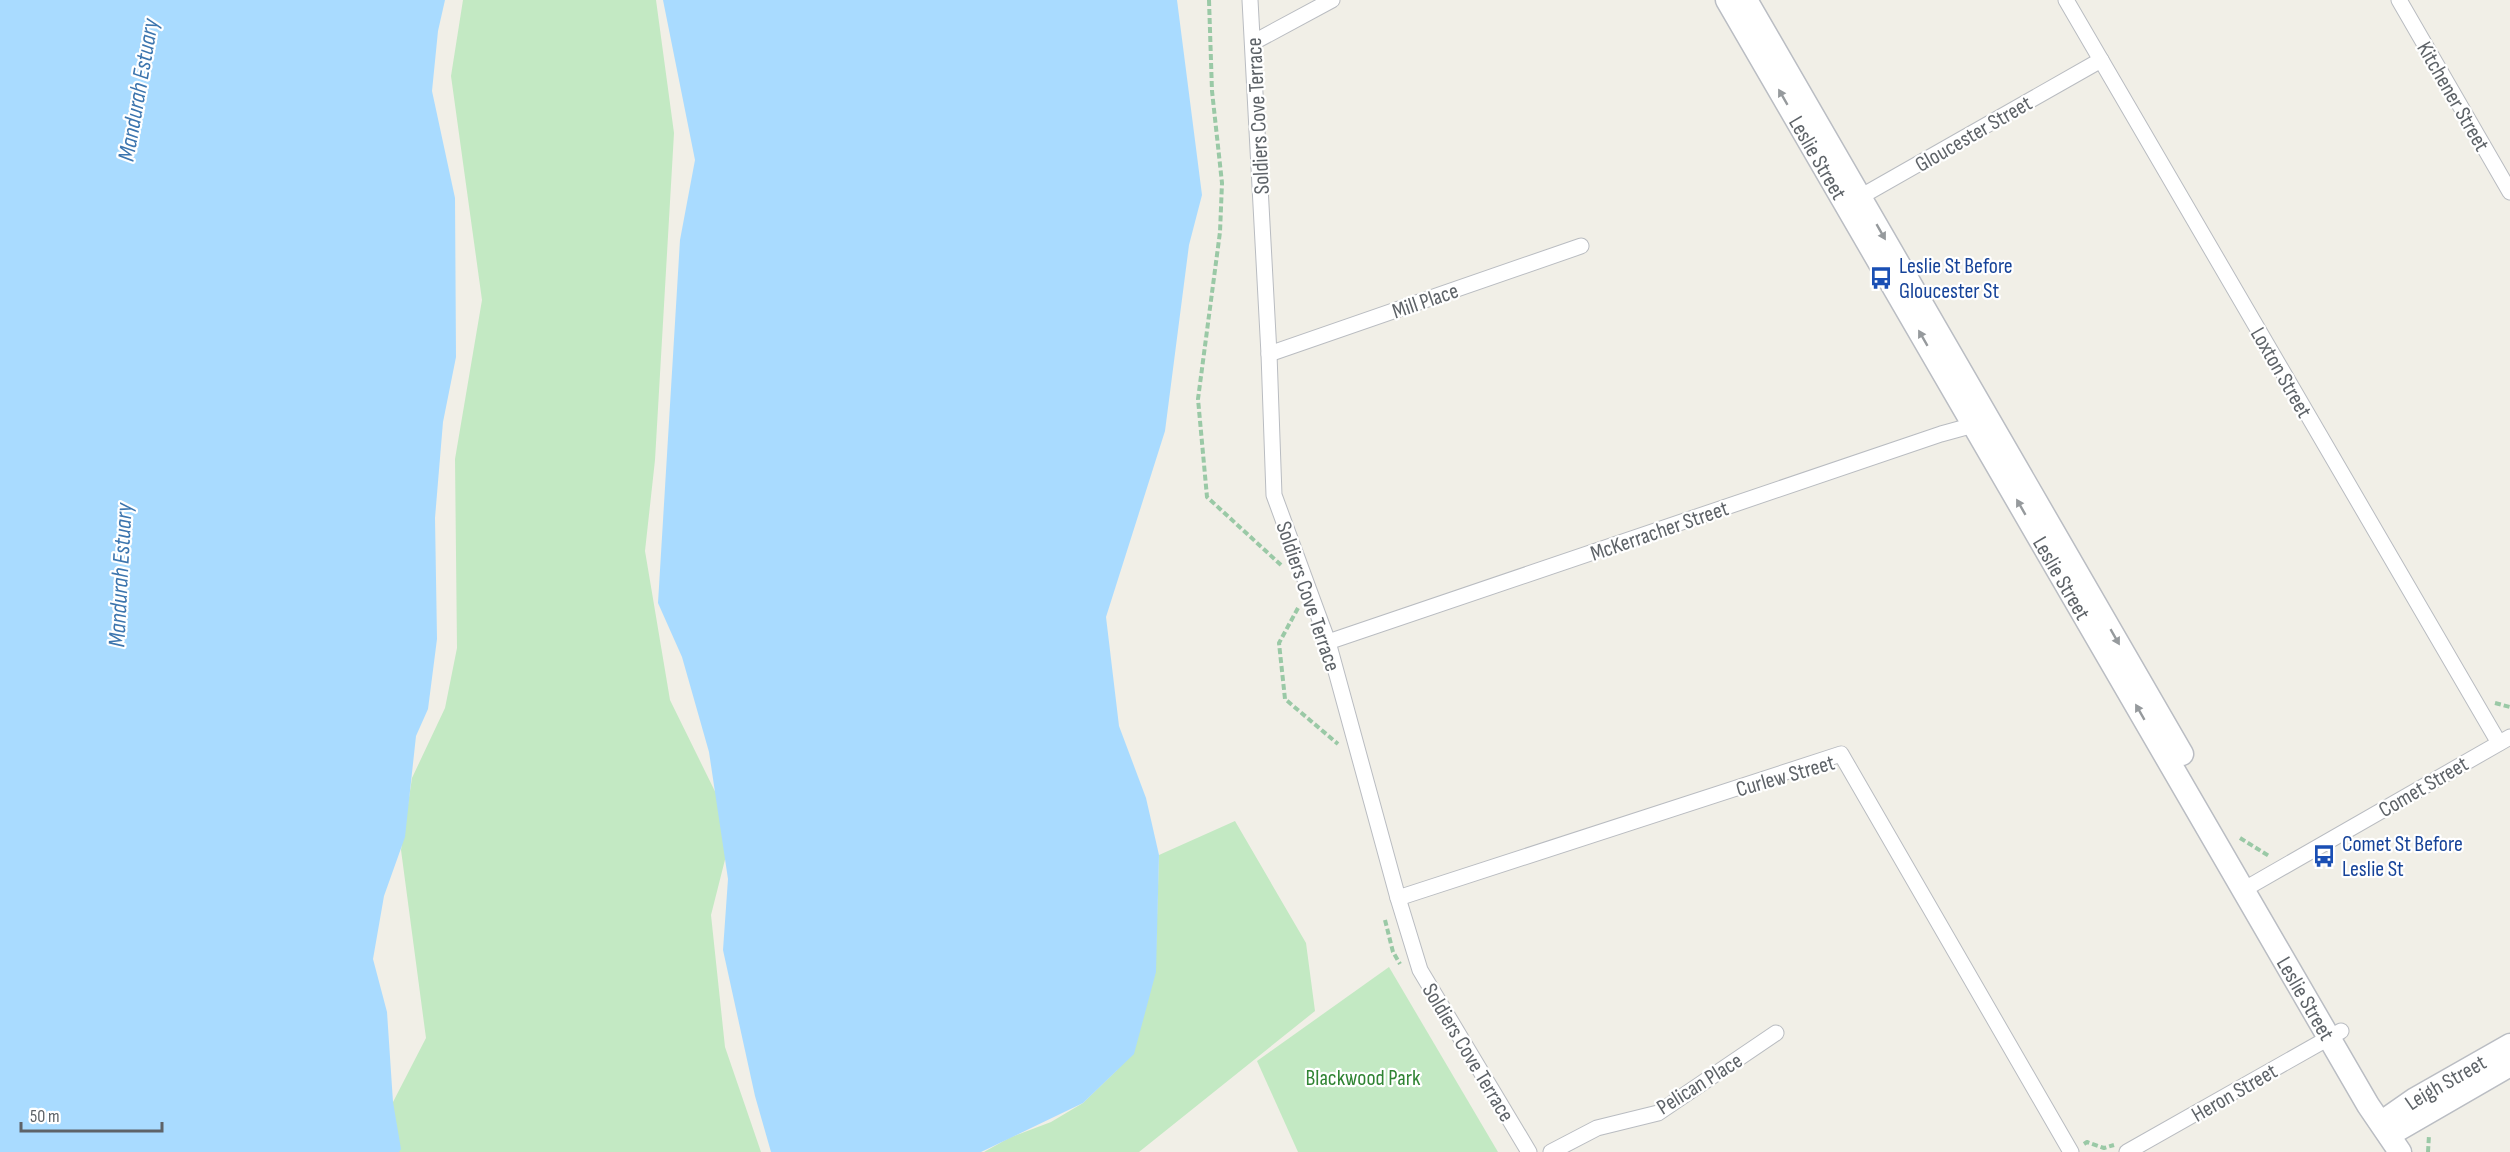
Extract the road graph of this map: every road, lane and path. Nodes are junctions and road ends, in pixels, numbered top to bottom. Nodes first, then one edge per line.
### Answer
1 (1250, 0) edge
2 (1332, 0) edge
3 (1726, 0) edge
4 (1746, 0) edge
5 (2066, 0) edge
6 (2398, 0) edge
7 (1254, 42) junction
8 (2101, 60) junction
9 (2510, 192) edge
10 (1853, 201) junction
11 (1581, 246) dead end
12 (1269, 354) junction
13 (1982, 423) junction
14 (1328, 642) junction
15 (2496, 705) dead end
16 (2510, 707) edge
17 (2504, 740) edge
18 (2249, 886) junction
19 (1398, 898) junction
20 (1776, 1033) dead end
21 (2335, 1034) junction
22 (2510, 1045) edge
23 (2510, 1065) edge
24 (2393, 1131) edge
25 (2126, 1145) edge
26 (1529, 1152) edge
27 (1551, 1152) edge
28 (2071, 1152) edge
29 (2414, 1152) edge

1 - 7 street, Soldiers Cove Terrace
2 - 7 street
10 -> 3 street, Leslie Street
4 - 10 street, Leslie Street
5 - 8 street, Loxton Street
6 - 9 street, Kitchener Street
7 - 12 street, Soldiers Cove Terrace
8 - 10 street, Gloucester Street
8 - 17 street, Loxton Street
10 - 13 street, Leslie Street
11 - 12 street, Mill Place
12 - 14 street, Soldiers Cove Terrace
13 - 14 street, McKerracher Street
13 - 18 street, Leslie Street
14 - 19 street, Soldiers Cove Terrace
15 - 16 path
17 - 18 street, Comet Street
18 - 21 street, Leslie Street
19 - 26 street, Soldiers Cove Terrace
19 - 28 street, Curlew Street
20 - 27 street, Pelican Place
21 - 24 street, Leslie Street
21 - 25 street, Heron Street
22 - 24 street, Leigh Street
23 - 24 street, Leigh Street
24 - 29 street, Leslie Street
25 - 28 path

